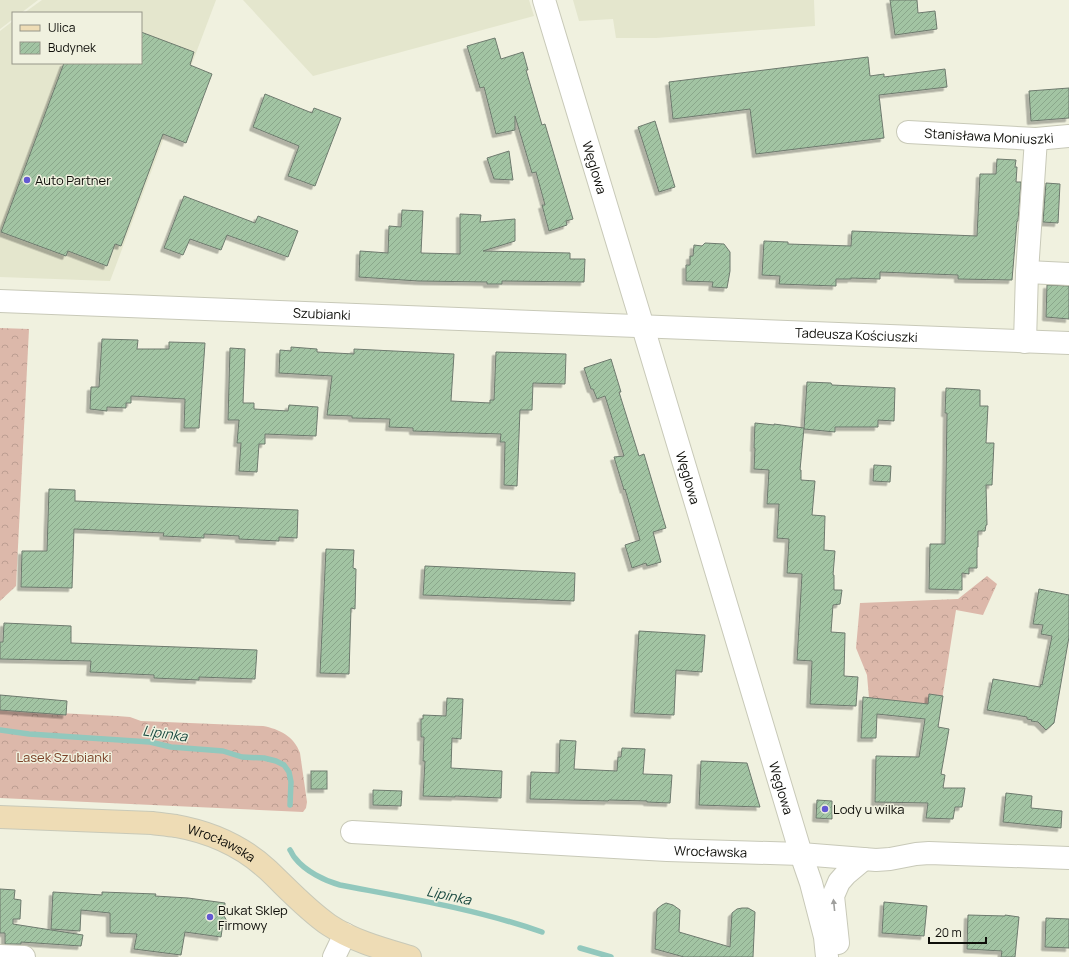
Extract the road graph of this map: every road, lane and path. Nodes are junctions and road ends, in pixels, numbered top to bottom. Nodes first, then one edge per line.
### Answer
1 (544, 0) edge
2 (908, 132) dead end
3 (1069, 136) edge
4 (1036, 139) junction
5 (1027, 272) junction
6 (1069, 274) edge
7 (0, 301) edge
8 (643, 327) junction
9 (1025, 342) junction
10 (1069, 344) edge
11 (0, 817) edge
12 (352, 832) dead end
13 (801, 854) junction
14 (1069, 858) edge
15 (864, 859) junction
16 (346, 934) junction
17 (0, 956) edge
18 (24, 957) edge
19 (334, 957) edge
20 (410, 957) edge
21 (827, 957) edge
22 (836, 957) edge

1 - 8 street, Węglowa
2 - 4 street, Stanisława Moniuszki
3 - 4 street, Stanisława Moniuszki
4 - 5 street
5 - 6 street
5 - 9 street
7 - 8 street, Szubianki
8 - 9 street, Tadeusza Kościuszki
8 - 13 street, Węglowa
9 - 10 street, Tadeusza Kościuszki
11 - 16 street, Wrocławska
12 - 13 street, Wrocławska
13 - 15 street, Wrocławska
13 - 21 street, Węglowa
14 - 15 street, Wrocławska
22 -> 15 street
16 - 19 street
16 - 20 street, Wrocławska
17 - 18 street

